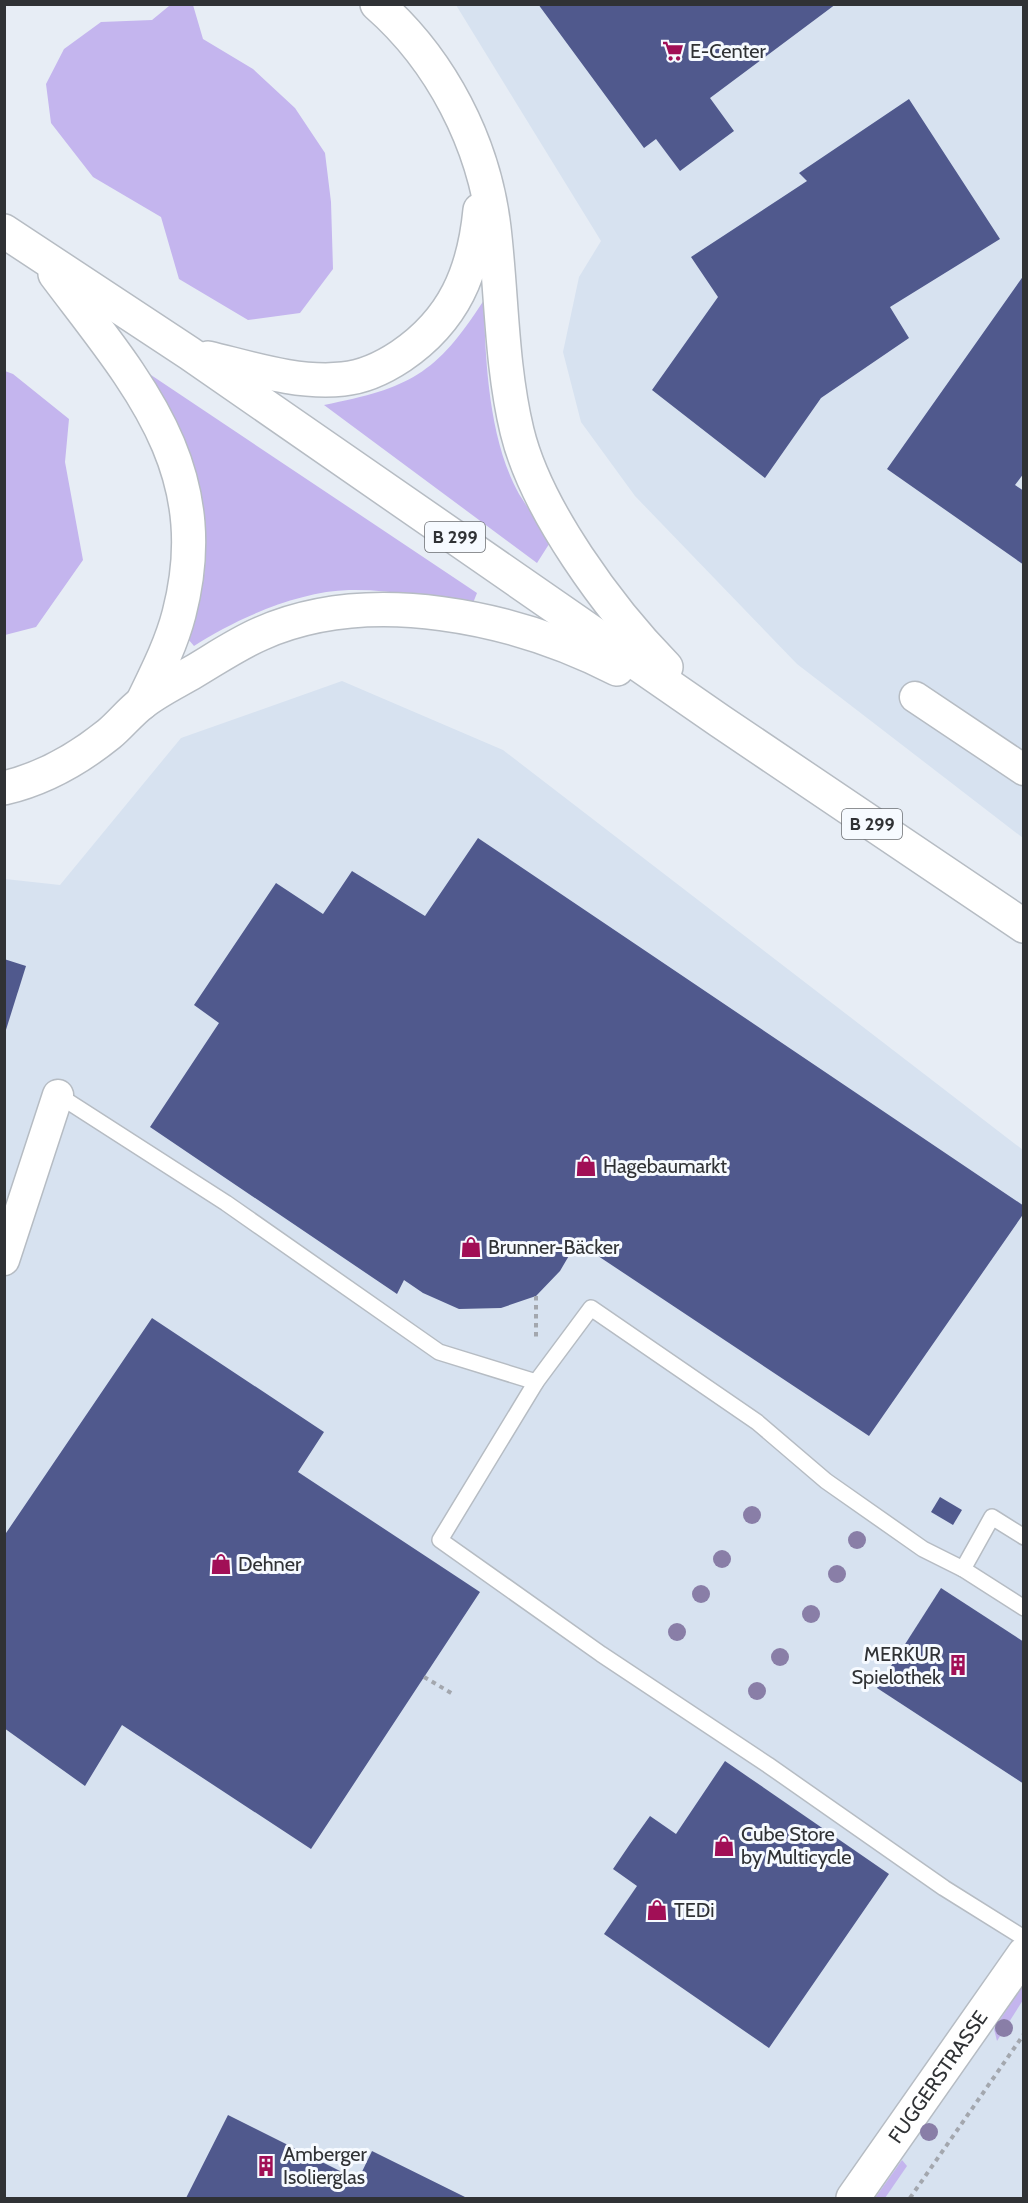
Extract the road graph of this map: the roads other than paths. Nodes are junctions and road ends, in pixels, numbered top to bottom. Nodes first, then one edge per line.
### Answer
1 (377, 4) edge
2 (483, 175) junction
3 (4, 231) edge
4 (40, 253) junction
5 (189, 353) junction
6 (915, 697) dead end
7 (142, 703) junction
8 (720, 721) junction
9 (1023, 770) edge
10 (4, 788) edge
11 (1023, 926) edge
12 (58, 1095) joint
13 (4, 1260) edge
14 (536, 1382) junction
15 (1023, 1537) edge
16 (963, 1569) junction
17 (1023, 1608) edge
18 (1023, 1938) edge
19 (1023, 1954) edge
20 (853, 2199) edge

1 - 2 main road
2 - 5 main road
2 - 8 main road
3 - 4 main road, B 299
4 - 5 main road, B 299
4 - 7 main road
5 - 8 main road, B 299
6 - 9 street
7 - 8 main road
7 - 10 main road
8 - 11 main road, B 299
12 - 13 street
12 - 14 lane
14 - 16 lane
14 - 18 lane
15 - 16 lane
16 - 17 lane
19 - 20 main road, FUGGERSTRASSE

